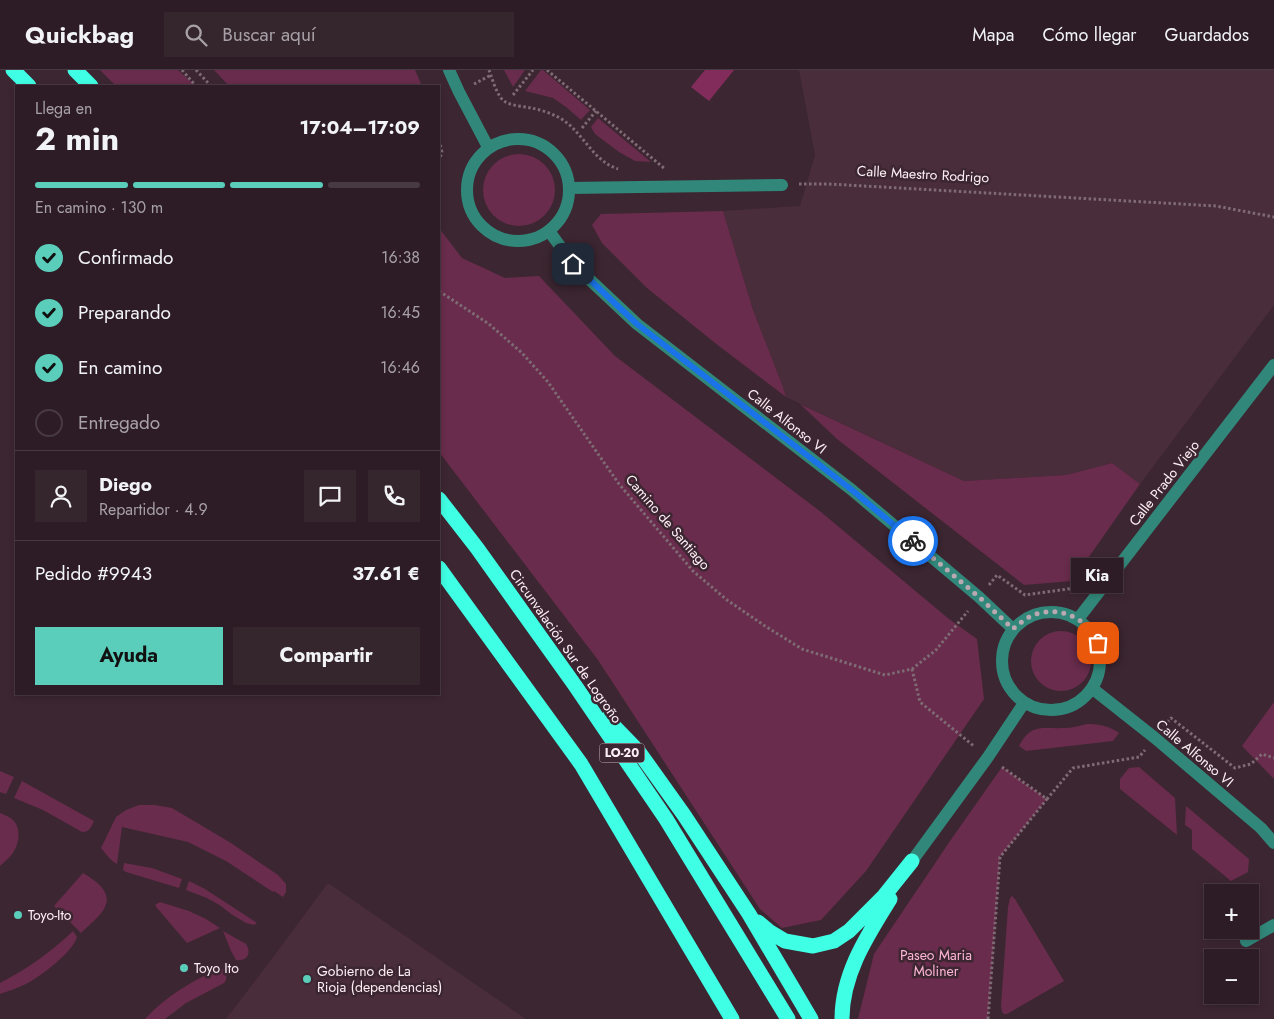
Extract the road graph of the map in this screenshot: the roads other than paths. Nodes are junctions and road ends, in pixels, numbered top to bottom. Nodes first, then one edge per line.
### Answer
1 (13, 70) edge
2 (75, 70) edge
3 (449, 70) edge
4 (28, 85) edge
5 (90, 85) edge
6 (488, 147) junction
7 (782, 185) road end
8 (569, 188) junction
9 (548, 231) junction
10 (1274, 365) edge
11 (440, 500) edge
12 (440, 569) edge
13 (1078, 619) junction
14 (1013, 629) junction
15 (574, 684) junction
16 (1092, 689) junction
17 (1024, 703) junction
18 (1274, 843) edge
19 (912, 861) junction
20 (749, 914) junction
21 (1274, 925) edge
22 (1246, 941) dead end
23 (704, 971) junction
24 (722, 1019) edge
25 (732, 1019) edge
26 (788, 1019) edge
27 (811, 1019) edge
28 (842, 1019) edge

1 - 4 highway
2 - 5 highway
3 - 6 street
6 - 8 street
6 - 9 street
7 - 8 street
8 - 9 street
9 - 14 street, Calle Alfonso VI
10 - 13 street, Calle Prado Viejo
11 - 15 highway, Circunvalación Sur de Logroño / LO-20
12 - 23 highway, LO-20
13 - 14 street
13 - 16 street
14 - 17 street
15 - 20 highway
15 - 26 highway, Circunvalación Sur de Logroño / LO-20
16 - 17 street
16 - 18 street, Calle Alfonso VI
17 - 19 street
19 - 20 highway
19 - 28 highway
20 - 27 highway
21 - 22 street
23 - 24 highway
23 - 25 highway, LO-20

